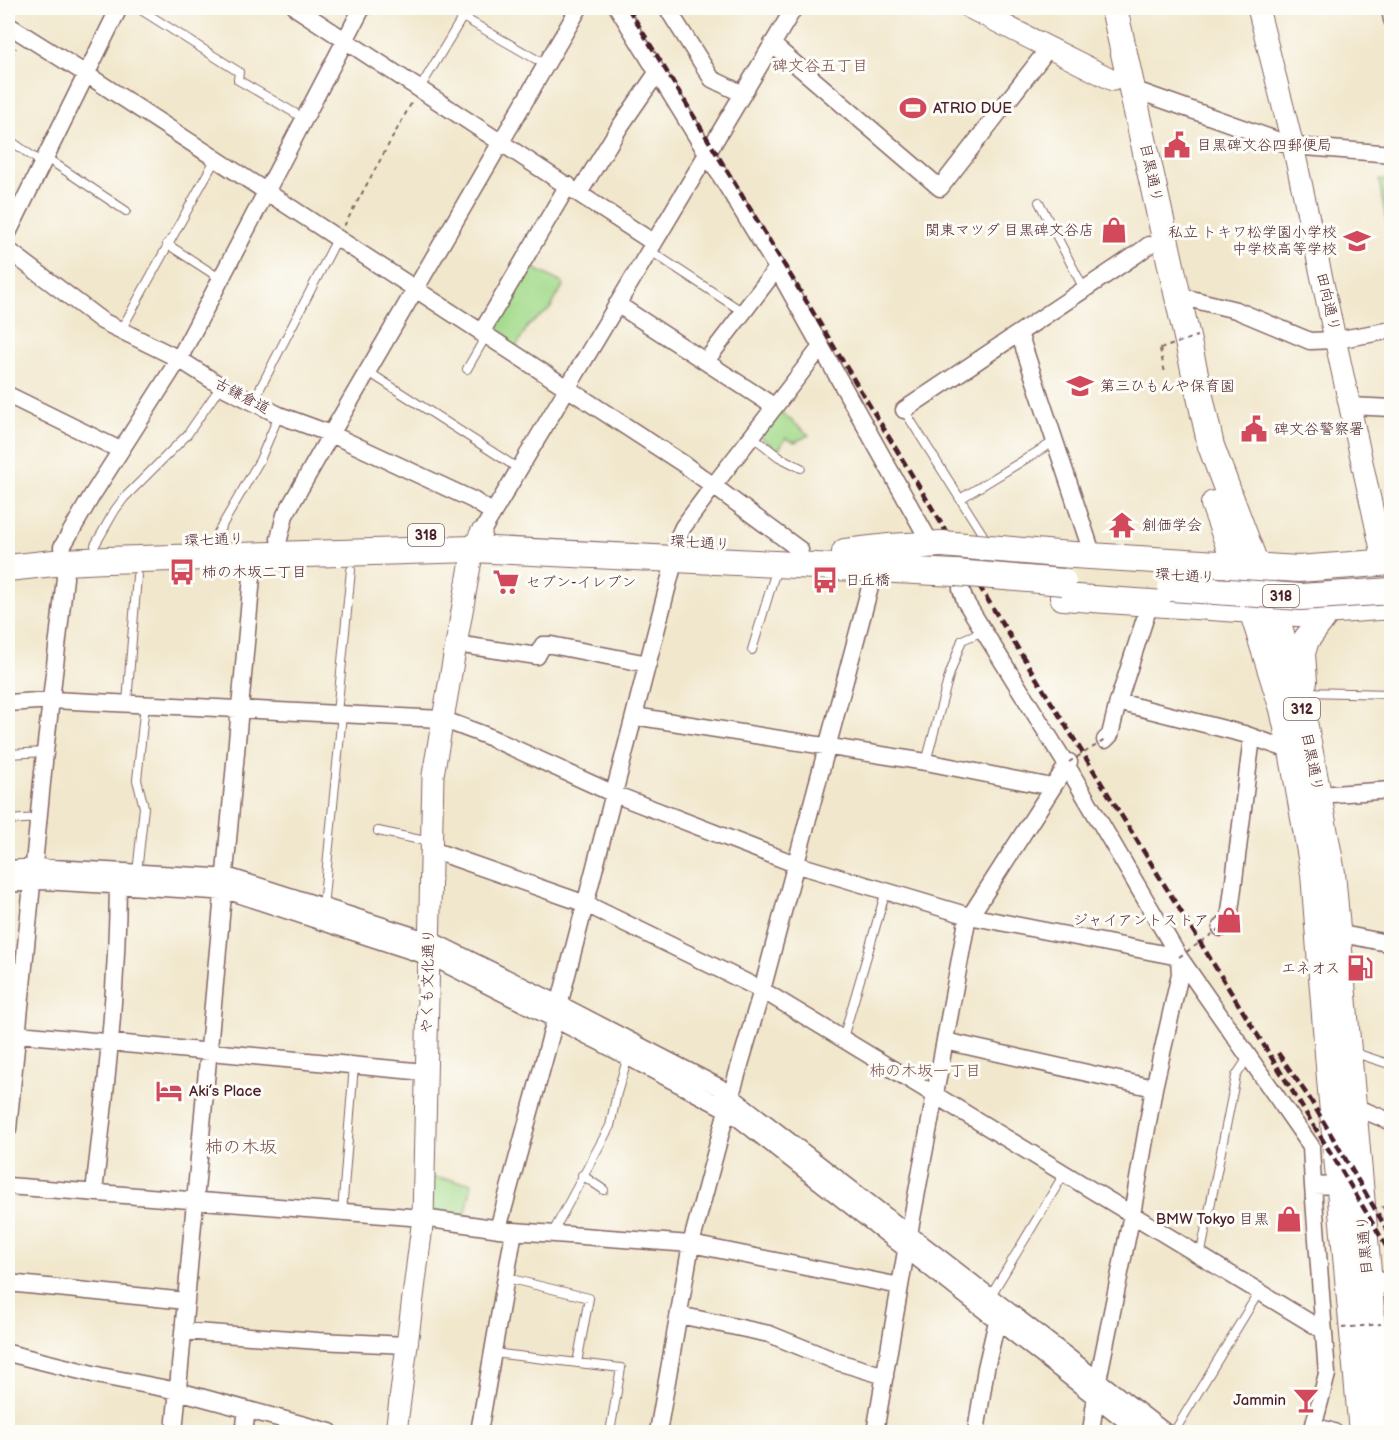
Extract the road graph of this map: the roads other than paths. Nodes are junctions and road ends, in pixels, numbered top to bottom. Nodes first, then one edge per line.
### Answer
1 (118, 8) edge
2 (138, 8) edge
3 (296, 8) edge
4 (363, 8) edge
5 (447, 8) edge
6 (468, 8) edge
7 (579, 8) edge
8 (618, 8) edge
9 (668, 8) edge
10 (794, 8) edge
11 (970, 8) edge
12 (1096, 8) edge
13 (1114, 8) edge
14 (1258, 8) edge
15 (1390, 8) edge
16 (463, 17) junction
17 (1392, 20) edge
18 (8, 25) edge
19 (346, 40) junction
20 (772, 44) junction
21 (1048, 47) junction
22 (546, 65) junction
23 (657, 73) junction
24 (86, 74) junction
25 (1123, 85) junction
26 (420, 88) junction
27 (742, 94) junction
28 (305, 119) junction
29 (8, 139) edge
30 (500, 141) junction
31 (1293, 146) junction
32 (707, 153) junction
33 (1392, 154) edge
34 (43, 160) junction
35 (215, 160) junction
36 (574, 189) junction
37 (266, 193) junction
38 (1039, 202) dead end
39 (126, 211) dead end
40 (8, 233) edge
41 (337, 239) junction
42 (167, 244) junction
43 (1149, 244) junction
44 (651, 247) junction
45 (8, 251) edge
46 (777, 268) junction
47 (221, 279) junction
48 (1084, 289) junction
49 (414, 290) junction
50 (1180, 302) junction
51 (617, 304) junction
52 (743, 312) junction
53 (121, 330) junction
54 (1392, 330) edge
55 (1019, 333) junction
56 (484, 334) junction
57 (1336, 340) junction
58 (821, 347) junction
59 (179, 359) junction
60 (706, 361) junction
61 (466, 369) dead end
62 (368, 371) junction
63 (220, 386) junction
64 (566, 388) junction
65 (8, 395) edge
66 (254, 402) junction
67 (1350, 406) junction
68 (775, 407) junction
69 (1392, 408) edge
70 (904, 410) joint
71 (279, 415) junction
72 (331, 435) junction
73 (752, 436) junction
74 (1055, 441) junction
75 (120, 450) junction
76 (801, 468) dead end
77 (519, 469) junction
78 (714, 484) junction
79 (960, 499) junction
80 (1219, 519) junction
81 (482, 532) junction
82 (279, 538) junction
83 (213, 541) junction
84 (95, 545) junction
85 (992, 548) junction
86 (676, 549) junction
87 (800, 549) junction
88 (8, 553) edge
89 (62, 555) junction
90 (254, 555) junction
91 (1093, 556) junction
92 (845, 560) junction
93 (949, 562) junction
94 (777, 564) junction
95 (1246, 567) junction
96 (1389, 567) edge
97 (8, 568) edge
98 (351, 570) dead end
99 (1061, 575) junction
100 (1175, 575) junction
101 (137, 576) dead end
102 (873, 576) junction
103 (1392, 591) edge
104 (1150, 603) junction
105 (1392, 606) edge
106 (1263, 610) junction
107 (1327, 612) junction
108 (983, 631) junction
109 (456, 644) junction
110 (752, 650) dead end
111 (648, 664) junction
112 (1392, 694) edge
113 (52, 700) junction
114 (1303, 701) junction
115 (1118, 702) junction
116 (8, 703) edge
117 (127, 704) junction
118 (145, 704) junction
119 (241, 709) junction
120 (339, 714) junction
121 (634, 716) junction
122 (442, 719) junction
123 (1252, 737) junction
124 (1105, 740) road end
125 (827, 747) junction
126 (1292, 751) junction
127 (45, 752) junction
128 (8, 754) edge
129 (926, 762) junction
130 (1067, 763) junction
131 (1052, 787) junction
132 (1392, 790) edge
133 (614, 794) junction
134 (1318, 795) junction
135 (39, 818) junction
136 (8, 820) edge
137 (378, 831) dead end
138 (432, 846) junction
139 (795, 864) junction
140 (8, 869) edge
141 (137, 873) junction
142 (33, 874) junction
143 (8, 884) edge
144 (223, 884) junction
145 (118, 886) junction
146 (886, 891) junction
147 (586, 904) junction
148 (323, 907) junction
149 (969, 916) junction
150 (1221, 928) road end
151 (1337, 933) junction
152 (1392, 944) edge
153 (429, 949) junction
154 (1179, 957) junction
155 (762, 990) junction
156 (557, 1012) junction
157 (12, 1034) edge
158 (843, 1038) junction
159 (945, 1041) junction
160 (111, 1044) junction
161 (1346, 1050) junction
162 (200, 1052) junction
163 (1249, 1056) junction
164 (628, 1057) junction
165 (354, 1065) junction
166 (1392, 1065) edge
167 (425, 1072) junction
168 (1154, 1088) junction
169 (935, 1094) junction
170 (729, 1103) junction
171 (1352, 1112) junction
172 (1392, 1122) edge
173 (8, 1130) edge
174 (1064, 1174) junction
175 (582, 1175) junction
176 (1340, 1185) junction
177 (8, 1186) edge
178 (1313, 1186) junction
179 (604, 1190) dead end
180 (94, 1192) junction
181 (195, 1201) junction
182 (342, 1212) junction
183 (1132, 1214) junction
184 (423, 1218) junction
185 (506, 1230) junction
186 (551, 1234) junction
187 (910, 1234) junction
188 (691, 1244) junction
189 (906, 1251) junction
190 (1200, 1257) junction
191 (1368, 1272) junction
192 (507, 1278) junction
193 (8, 1283) edge
194 (900, 1286) junction
195 (1392, 1290) edge
196 (1259, 1292) junction
197 (990, 1297) junction
198 (186, 1301) junction
199 (679, 1315) junction
200 (997, 1321) junction
201 (183, 1331) junction
202 (1348, 1337) junction
203 (1325, 1339) junction
204 (407, 1345) junction
205 (8, 1353) edge
206 (493, 1353) junction
207 (577, 1363) junction
208 (885, 1376) junction
209 (1098, 1380) junction
210 (178, 1391) junction
211 (1096, 1398) junction
212 (247, 1410) junction
213 (1313, 1429) edge
214 (174, 1432) edge
215 (244, 1432) edge
216 (330, 1432) edge
217 (396, 1432) edge
218 (479, 1432) edge
219 (610, 1432) edge
220 (658, 1432) edge
221 (875, 1432) edge
222 (976, 1432) edge
223 (1091, 1432) edge
224 (1140, 1432) edge
225 (1165, 1432) edge
226 (1174, 1432) edge
227 (1335, 1432) edge
228 (1362, 1432) edge
229 (1380, 1432) edge

1 - 24 street
2 - 28 lane
3 - 19 street
4 - 19 street
5 - 16 lane
6 - 16 lane
7 - 22 street
8 - 23 street
9 - 27 street
10 - 20 street
11 - 21 street
12 - 25 main road, 目黒通り / 312
13 - 25 main road, 目黒通り / 312
14 - 31 street, 田向通り
15 - 17 street
16 - 22 lane
16 - 26 lane
18 - 24 street
19 - 26 street
19 - 28 street
20 - 21 street
20 - 27 street
21 - 25 street
22 - 30 street
23 - 32 street
23 - 36 street
24 - 34 street
24 - 35 street
25 - 31 street
25 - 43 main road, 目黒通り / 312
25 - 50 main road, 目黒通り / 312
26 - 30 street
27 - 32 street
28 - 37 street
29 - 34 lane
30 - 36 street
30 - 49 street
31 - 33 street
31 - 57 street, 田向通り
32 - 44 street
32 - 46 street
34 - 39 lane
34 - 40 street
35 - 37 street
35 - 42 lane
36 - 44 street
36 - 56 street
37 - 41 street
37 - 47 street
38 - 48 lane
41 - 49 street
41 - 66 lane
42 - 47 lane
42 - 53 lane
43 - 48 street
43 - 80 main road, 目黒通り / 312
44 - 51 street
44 - 52 lane
45 - 53 street, 古鎌倉道
46 - 52 street
46 - 58 street
47 - 59 street
48 - 55 street
49 - 56 street
49 - 62 street
50 - 57 street
50 - 95 main road, 目黒通り / 312
51 - 60 street
51 - 64 street
52 - 60 street
53 - 59 street, 古鎌倉道
54 - 57 street
55 - 70 street
55 - 74 street
56 - 61 lane
56 - 64 street
57 - 67 street, 田向通り
58 - 68 street
58 - 93 street
59 - 63 street, 古鎌倉道
59 - 75 street
60 - 68 street
62 - 72 street
62 - 77 lane
63 - 66 street, 古鎌倉道
63 - 84 lane
64 - 77 street
64 - 78 street
65 - 75 street
66 - 71 street, 古鎌倉道
67 - 69 street
67 - 96 street, 田向通り
68 - 73 street
70 - 79 lane
71 - 72 street, 古鎌倉道
71 - 83 lane
72 - 81 street, 古鎌倉道
72 - 82 street
73 - 76 lane
73 - 78 street
74 - 79 lane
74 - 91 street
75 - 89 street
77 - 81 street
78 - 86 street
78 - 87 street
79 - 85 lane
80 - 95 main road, 目黒通り / 312
80 - 100 main road
81 - 82 main road, 環七通り / 318
81 - 86 main road, 環七通り / 318
81 - 90 main road, 環七通り / 318
81 - 109 street, やくも文化通り
82 - 83 main road, 環七通り / 318
83 - 84 main road, 環七通り / 318
84 - 89 main road, 環七通り / 318
85 - 93 main road, bridge
85 - 99 main road, bridge
86 - 87 main road, 環七通り / 318
86 - 94 main road, 環七通り / 318
86 - 111 street
87 - 92 main road, 環七通り / 318
88 - 89 main road, 環七通り / 318
89 - 90 main road, 環七通り / 318
89 - 97 main road, 環七通り / 318
89 - 113 street
90 - 119 street
91 - 99 main road
91 - 100 main road
92 - 93 main road, 環七通り / 318
92 - 93 main road
92 - 94 main road, 環七通り / 318
92 - 102 main road
93 - 99 main road, 環七通り / 318, bridge
93 - 102 main road
93 - 108 street
94 - 110 lane
95 - 96 main road
95 - 100 main road
95 - 106 main road, 目黒通り / 312
96 - 100 main road, 環七通り / 318
98 - 120 lane
99 - 100 main road, 環七通り / 318
99 - 104 main road
100 - 103 main road, 環七通り / 318, bridge
101 - 117 lane
102 - 125 street
104 - 106 main road
104 - 115 street
105 - 107 main road
106 - 107 main road
106 - 114 main road, 目黒通り / 312
106 - 126 main road, 目黒通り / 312
107 - 114 main road
108 - 129 lane
108 - 130 street
109 - 111 street
109 - 122 street, やくも文化通り
111 - 121 street
112 - 114 lane
113 - 116 street
113 - 117 street
113 - 127 street
114 - 134 main road, 目黒通り / 312
115 - 123 street
115 - 124 street
117 - 118 street
118 - 119 street
118 - 141 lane
119 - 120 street
119 - 144 street
120 - 122 street
120 - 148 lane
121 - 125 street
121 - 133 street
122 - 133 street
122 - 138 street, やくも文化通り
123 - 126 street
123 - 150 street
125 - 129 street
125 - 139 street
126 - 176 main road, 目黒通り / 312
127 - 128 lane
127 - 135 street
129 - 131 street
130 - 131 street
130 - 154 street
131 - 149 street
132 - 134 street
133 - 139 street
133 - 147 street
134 - 151 main road, 目黒通り / 312
135 - 136 lane
135 - 142 street
137 - 138 lane
138 - 147 street
138 - 153 street, やくも文化通り
139 - 146 street
139 - 155 street
140 - 142 street
141 - 142 street
141 - 144 street
142 - 143 street
142 - 145 street
142 - 157 street
144 - 145 street
144 - 148 street
144 - 153 street
144 - 162 street
145 - 160 street
146 - 149 street
146 - 158 lane
147 - 155 street
147 - 156 street
148 - 153 street
149 - 154 street
149 - 159 street
151 - 152 street
151 - 161 main road, 目黒通り / 312
153 - 156 street
153 - 167 street, やくも文化通り
154 - 163 street
154 - 168 street
155 - 158 street
155 - 170 street
156 - 164 street
156 - 170 street
156 - 185 street
157 - 160 street
157 - 173 street
158 - 169 street
159 - 168 street
159 - 169 street
160 - 162 street
160 - 180 street
161 - 166 lane
161 - 171 main road, 目黒通り / 312
162 - 165 street
162 - 181 street
163 - 178 street
163 - 190 lane
164 - 170 street
164 - 175 lane
165 - 167 street
165 - 182 lane
167 - 184 street, やくも文化通り
168 - 183 street
169 - 174 street
169 - 187 street
170 - 187 street
170 - 188 street
170 - 189 street
171 - 172 street
171 - 191 main road, 目黒通り / 312
174 - 183 street
174 - 197 lane
175 - 179 lane
175 - 186 lane
176 - 178 street
176 - 202 main road, 目黒通り / 312
177 - 180 street
178 - 203 street
180 - 181 street
181 - 182 street
181 - 198 street
182 - 184 street
183 - 190 street
183 - 209 street
184 - 185 street
184 - 204 street, やくも文化通り
185 - 186 street
185 - 192 street
186 - 188 street
187 - 189 street
187 - 197 street
188 - 194 street
188 - 199 street
189 - 194 street
189 - 200 street
190 - 196 street
191 - 195 street
191 - 229 main road, 目黒通り / 312
192 - 206 street
192 - 207 lane
193 - 198 street
194 - 208 street
196 - 203 street
196 - 226 lane
197 - 209 street
198 - 201 street
199 - 208 street
199 - 220 street
200 - 211 street
200 - 222 street
201 - 204 street
201 - 210 street
202 - 203 street
202 - 228 main road, 目黒通り / 312
203 - 213 street
204 - 217 street, やくも文化通り
205 - 210 street
206 - 207 lane
206 - 218 street
207 - 219 lane
208 - 221 street
209 - 211 street
209 - 225 street
210 - 212 street
210 - 214 street
211 - 223 street
211 - 224 street
212 - 215 street
212 - 216 street
213 - 227 street

